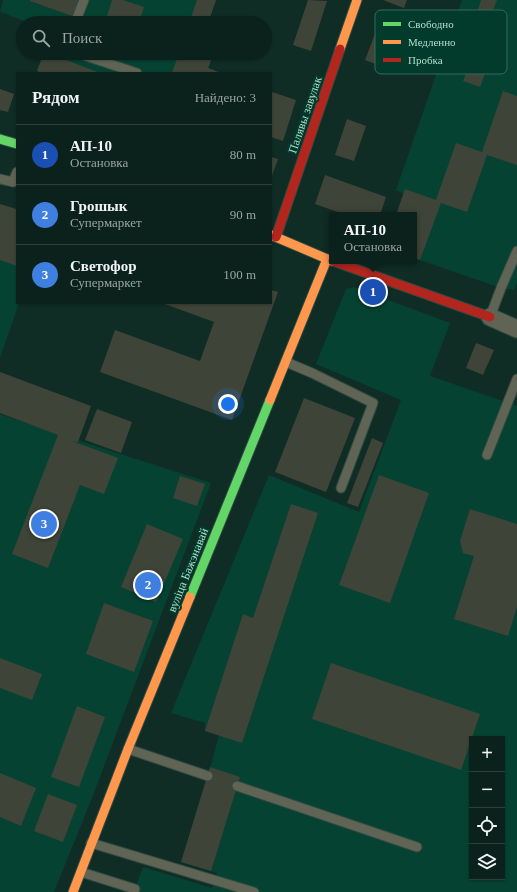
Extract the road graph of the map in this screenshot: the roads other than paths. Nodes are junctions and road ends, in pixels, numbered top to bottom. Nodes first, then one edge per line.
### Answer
1 (84, 0) edge
2 (357, 0) edge
3 (78, 16) edge
4 (98, 60) edge
5 (134, 72) edge
6 (0, 138) edge
7 (16, 144) edge
8 (16, 174) edge
9 (0, 179) edge
10 (273, 236) edge
11 (517, 251) edge
12 (329, 259) edge
13 (329, 264) edge
14 (342, 264) edge
15 (490, 317) junction
16 (517, 329) edge
17 (286, 362) junction
18 (517, 379) edge
19 (487, 455) dead end
20 (341, 488) dead end
21 (128, 749) junction
22 (208, 776) dead end
23 (237, 786) dead end
24 (91, 843) junction
25 (417, 847) dead end
26 (81, 872) junction
27 (135, 889) dead end
28 (73, 892) edge
29 (254, 892) edge

1 - 3 lane
2 - 10 street, Палявы завулак
4 - 5 lane
6 - 7 street
8 - 9 lane
10 - 12 street
11 - 15 lane
13 - 17 street, вуліца Бажэнавай
14 - 15 street
15 - 16 street
17 - 20 lane
17 - 21 street, вуліца Бажэнавай
18 - 19 lane
21 - 22 lane
21 - 24 street, вуліца Бажэнавай
23 - 25 lane
24 - 26 street, вуліца Бажэнавай
24 - 29 lane
26 - 27 lane
26 - 28 street, вуліца Бажэнавай

